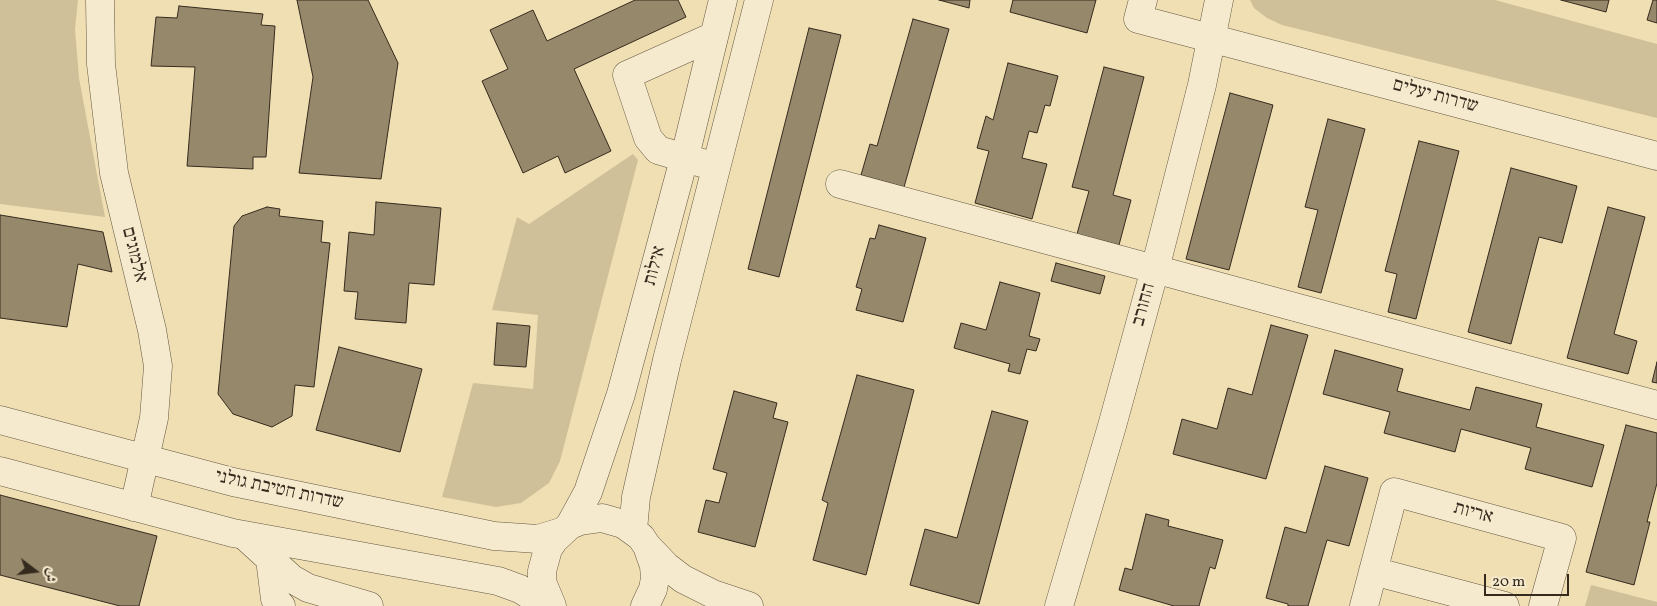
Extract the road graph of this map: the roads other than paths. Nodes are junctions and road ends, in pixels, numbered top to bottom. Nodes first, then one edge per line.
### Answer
1 (100, 0) edge
2 (723, 0) edge
3 (759, 0) edge
4 (1143, 0) edge
5 (1220, 0) edge
6 (714, 36) junction
7 (1213, 37) junction
8 (1657, 156) edge
9 (684, 157) junction
10 (717, 168) junction
11 (840, 184) dead end
12 (1155, 269) junction
13 (1657, 405) edge
14 (0, 420) edge
15 (146, 459) junction
16 (0, 471) edge
17 (134, 507) junction
18 (566, 529) junction
19 (244, 535) junction
20 (640, 538) junction
21 (270, 559) junction
22 (1374, 571) junction
23 (281, 606) edge
24 (369, 606) edge
25 (547, 606) edge
26 (552, 606) edge
27 (645, 606) edge
28 (749, 606) edge
29 (1059, 606) edge
30 (1364, 606) edge
31 (1505, 606) edge
32 (1543, 606) edge

1 - 15 street, אלמוגים
2 - 6 street, אילות
3 - 10 street, אילות
4 - 7 street, שדרות יעלים
5 - 7 street, החורב
6 - 9 street, אילות
6 - 9 street
7 - 8 street, שדרות יעלים
7 - 12 street, החורב
9 - 10 street
9 - 18 street, אילות
10 - 20 street, אילות
11 - 12 street
12 - 13 street
12 - 29 street, החורב
14 - 15 street, שדרות חטיבת גולני
15 - 17 street, אלמוגים
15 - 18 street, שדרות חטיבת גולני
16 - 17 street
17 - 19 street
18 - 20 street, שדרות חטיבת גולני
18 - 26 street, אילות
19 - 21 street
19 - 25 street
20 - 27 street, אילות
20 - 28 street
21 - 23 street
21 - 24 street
22 - 30 street, אריות
22 - 31 street
22 - 32 street, אריות

